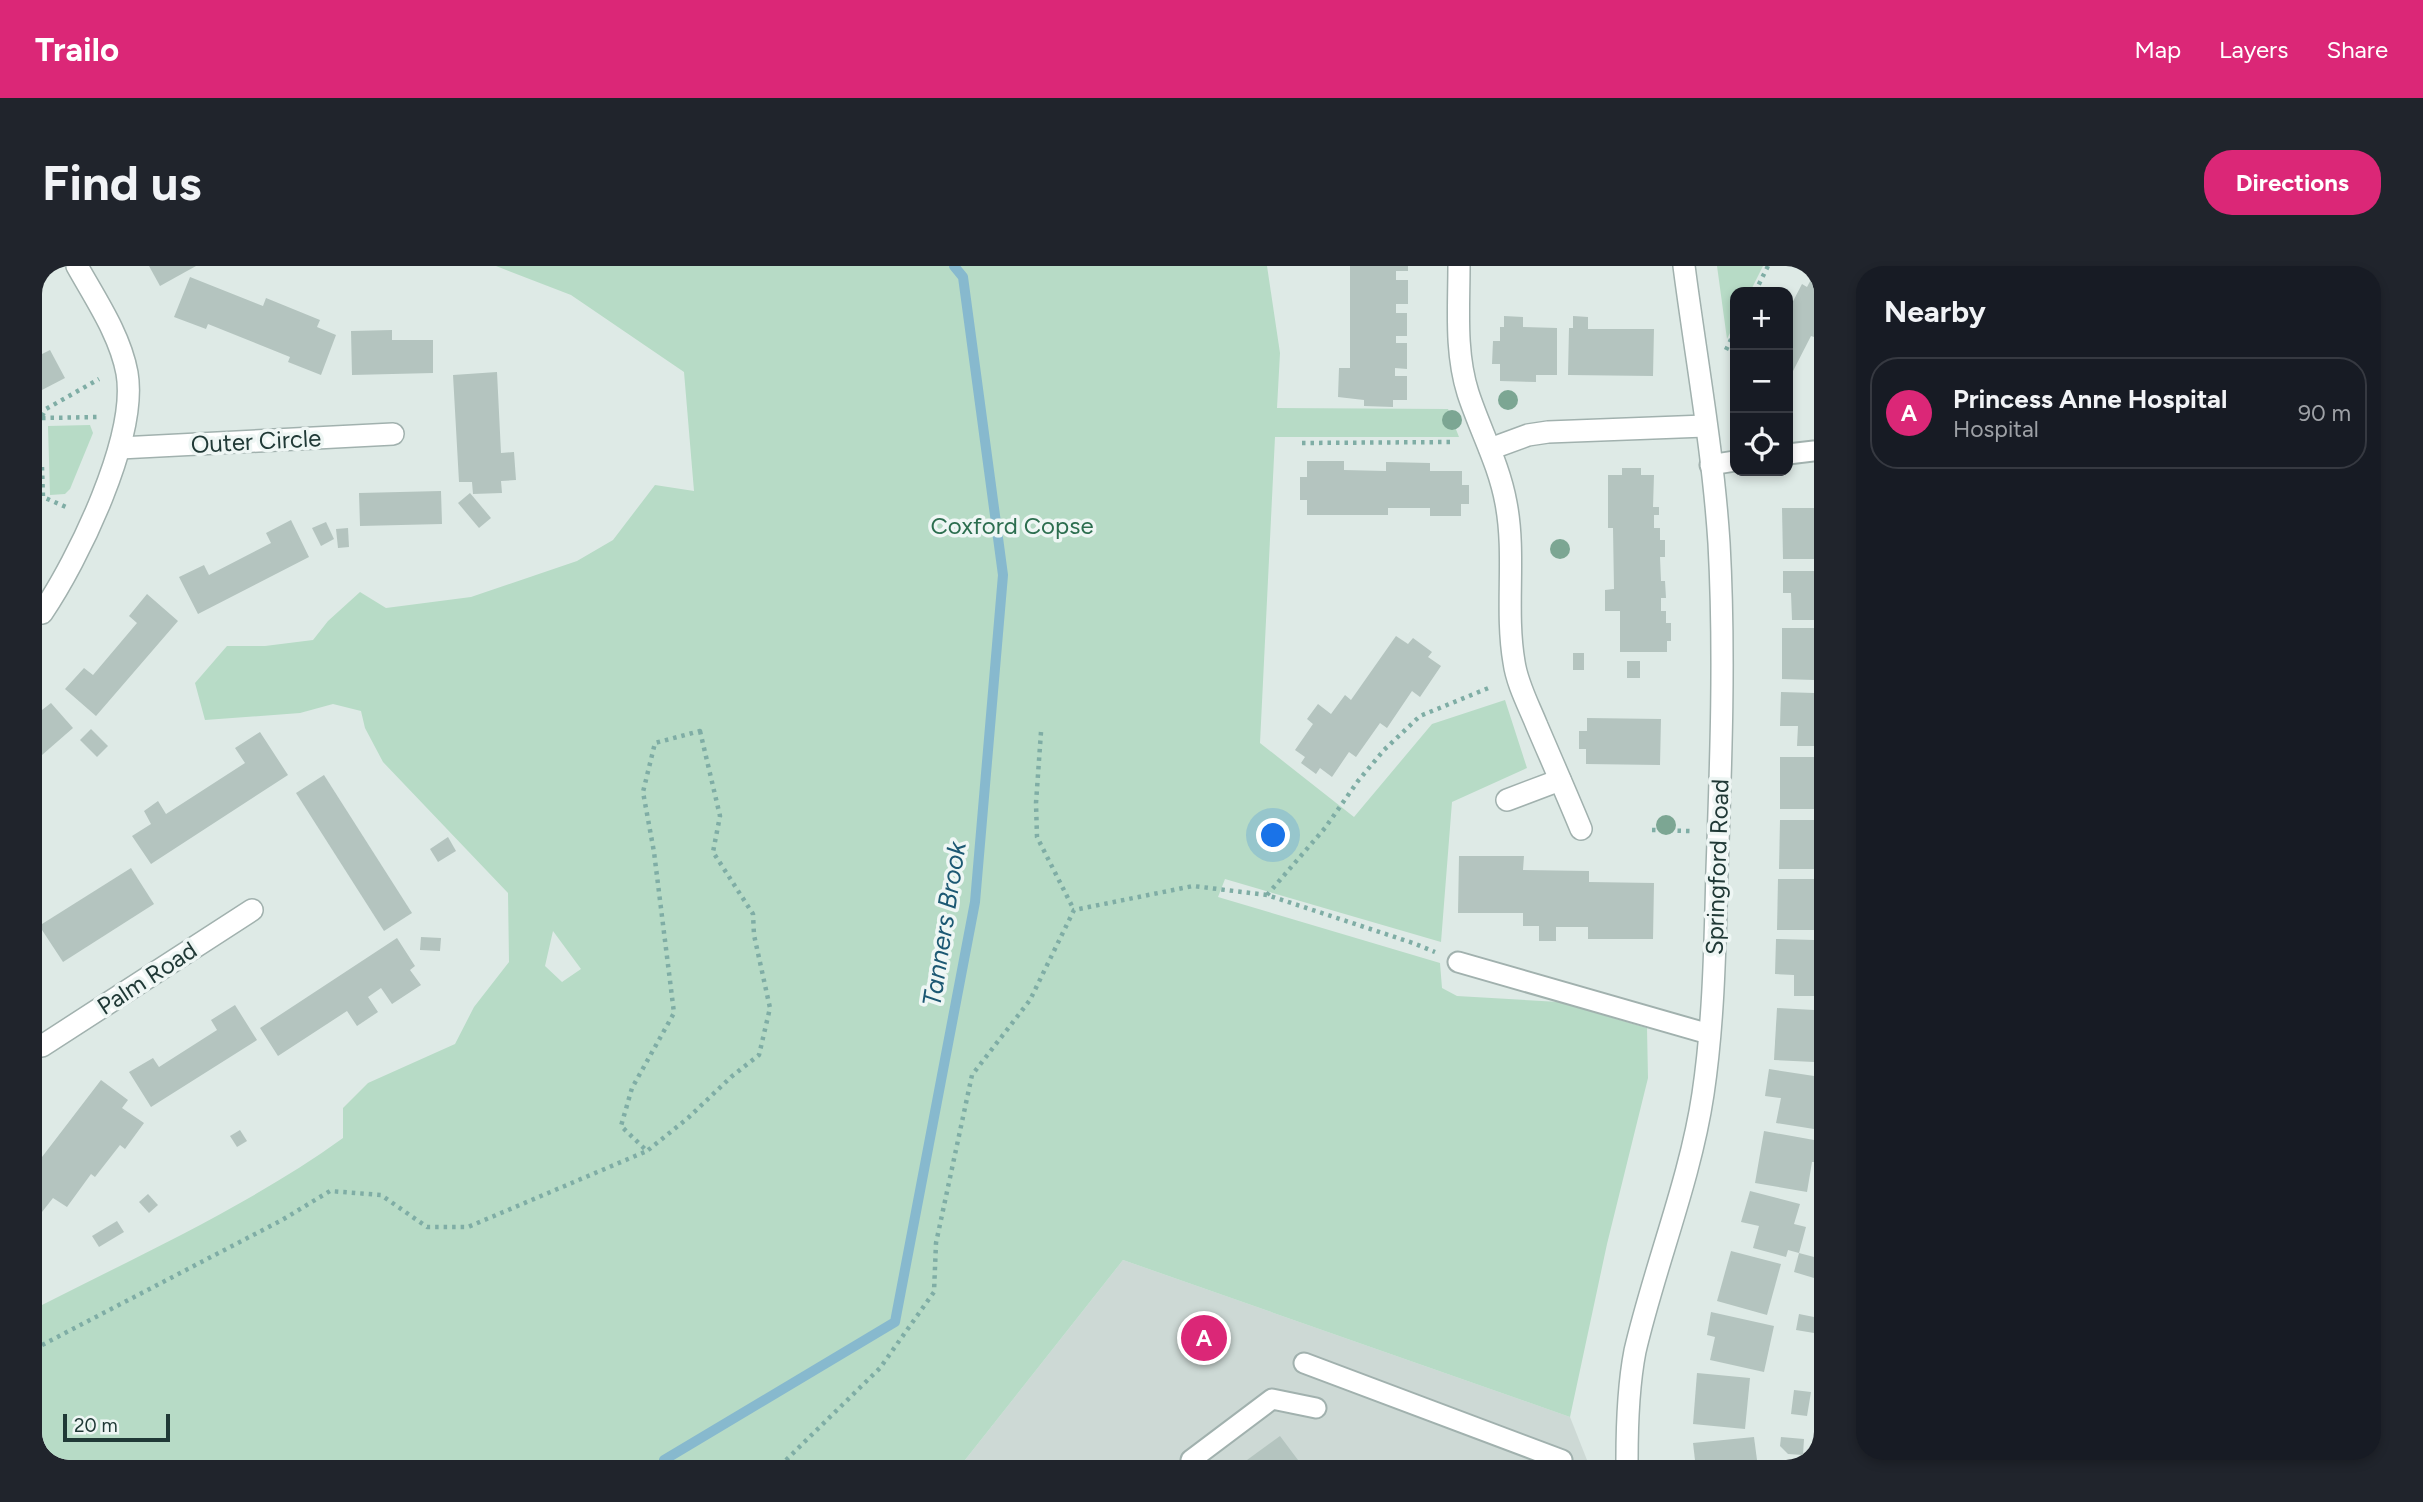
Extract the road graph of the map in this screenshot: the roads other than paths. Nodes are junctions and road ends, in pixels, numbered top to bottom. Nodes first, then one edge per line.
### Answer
1 (77, 266) edge
2 (1459, 266) edge
3 (1684, 266) edge
4 (1705, 426) junction
5 (393, 434) dead end
6 (1489, 445) junction
7 (120, 448) junction
8 (1814, 451) edge
9 (1793, 453) edge
10 (1730, 462) edge
11 (1710, 465) junction
12 (42, 613) edge
13 (1560, 780) junction
14 (1507, 800) dead end
15 (1581, 829) dead end
16 (252, 910) dead end
17 (1458, 962) road end
18 (1709, 1034) junction
19 (42, 1046) edge
20 (1304, 1363) dead end
21 (1316, 1408) dead end
22 (1191, 1460) edge
23 (1562, 1460) edge
24 (1627, 1460) edge

1 - 7 street
2 - 6 street
3 - 4 street, Springford Road
4 - 6 street
4 - 11 street, Springford Road
5 - 7 street, Outer Circle
6 - 13 street
7 - 12 street
8 - 9 lane
10 - 11 lane
11 - 18 street, Springford Road
13 - 14 street
13 - 15 street
16 - 19 street, Palm Road
17 - 18 lane
18 - 24 street, Springford Road
20 - 23 lane
21 - 22 lane

